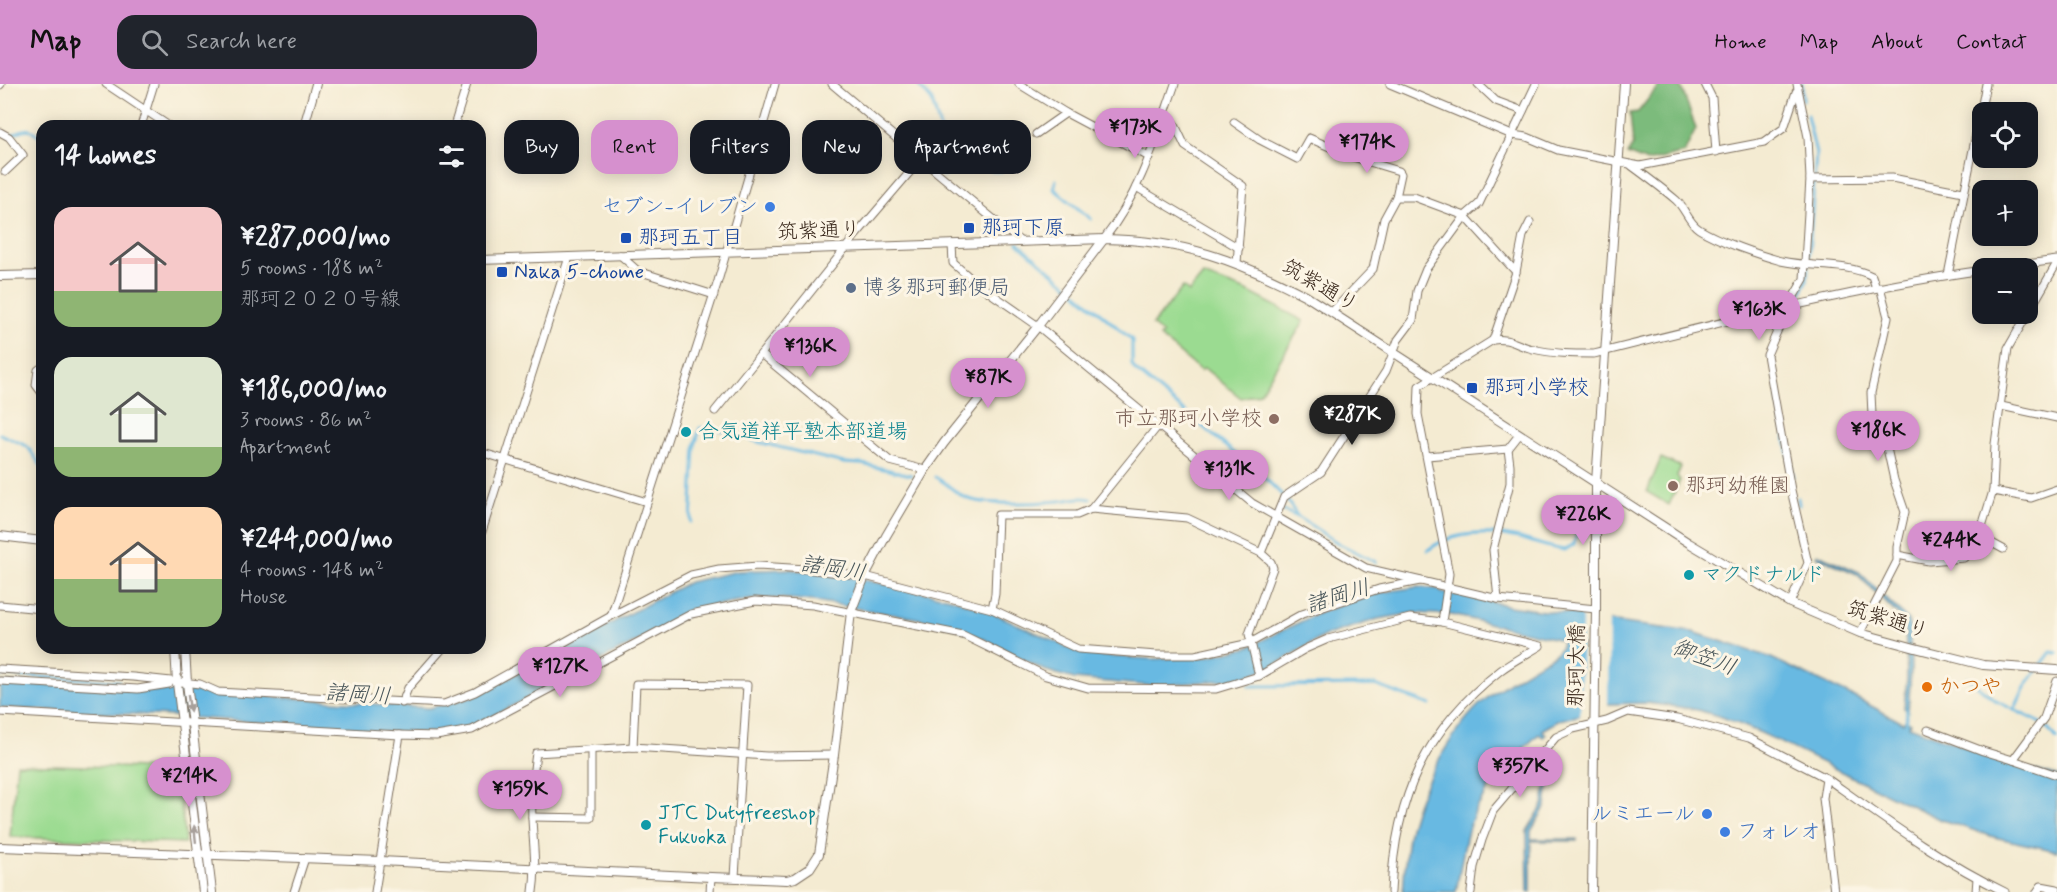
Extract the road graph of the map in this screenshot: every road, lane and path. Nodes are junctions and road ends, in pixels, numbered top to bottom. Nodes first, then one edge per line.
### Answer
1 (106, 84) edge
2 (154, 84) edge
3 (316, 84) edge
4 (467, 84) edge
5 (775, 84) edge
6 (832, 84) edge
7 (1019, 84) edge
8 (1175, 84) edge
9 (1390, 84) edge
10 (1478, 84) edge
11 (1536, 84) edge
12 (1624, 84) edge
13 (1705, 84) edge
14 (1986, 84) edge
15 (1797, 87) edge
16 (146, 110) junction
17 (1523, 111) junction
18 (1066, 113) junction
19 (1164, 115) junction
20 (143, 120) edge
21 (160, 120) edge
22 (306, 120) edge
23 (456, 120) edge
24 (1234, 122) dead end
25 (0, 132) edge
26 (1036, 135) dead end
27 (1512, 135) junction
28 (894, 136) edge
29 (1716, 152) junction
30 (1149, 157) junction
31 (1618, 162) junction
32 (1632, 166) junction
33 (5, 172) dead end
34 (908, 174) edge
35 (939, 174) edge
36 (1810, 179) junction
37 (1136, 188) junction
38 (1963, 192) junction
39 (1396, 197) junction
40 (1465, 216) junction
41 (1530, 222) dead end
42 (1104, 239) junction
43 (1021, 242) junction
44 (952, 244) junction
45 (846, 248) junction
46 (1239, 248) junction
47 (727, 252) junction
48 (620, 255) junction
49 (568, 257) junction
50 (486, 260) edge
51 (2057, 261) edge
52 (1237, 263) junction
53 (2038, 263) edge
54 (1805, 266) junction
55 (1516, 272) junction
56 (1972, 272) edge
57 (36, 275) edge
58 (1948, 275) junction
59 (0, 276) edge
60 (1878, 288) junction
61 (714, 295) junction
62 (1788, 306) junction
63 (1332, 312) junction
64 (1038, 326) junction
65 (1493, 340) junction
66 (1393, 352) junction
67 (1605, 352) junction
68 (761, 354) junction
69 (1432, 378) junction
70 (2001, 406) junction
71 (715, 411) dead end
72 (2057, 418) edge
73 (1158, 426) junction
74 (1520, 435) junction
75 (1508, 449) junction
76 (486, 454) edge
77 (1427, 456) junction
78 (504, 459) junction
79 (925, 470) junction
80 (1596, 482) junction
81 (2057, 489) edge
82 (1993, 491) junction
83 (647, 502) junction
84 (1091, 509) junction
85 (486, 518) edge
86 (1275, 518) junction
87 (0, 536) edge
88 (1979, 536) junction
89 (36, 540) edge
90 (2003, 549) dead end
91 (1261, 553) junction
92 (1897, 555) junction
93 (865, 576) junction
94 (1420, 581) junction
95 (1448, 588) junction
96 (1498, 599) junction
97 (1790, 603) junction
98 (0, 605) edge
99 (36, 608) edge
100 (992, 609) junction
101 (1596, 609) junction
102 (851, 612) junction
103 (611, 616) junction
104 (1443, 620) junction
105 (1860, 633) junction
106 (1250, 643) junction
107 (176, 654) edge
108 (184, 654) edge
109 (438, 654) edge
110 (0, 669) edge
111 (2057, 670) edge
112 (1259, 676) junction
113 (0, 681) edge
114 (2057, 681) edge
115 (182, 683) junction
116 (402, 703) junction
117 (0, 712) edge
118 (182, 718) junction
119 (192, 722) junction
120 (1594, 723) junction
121 (1928, 730) dead end
122 (400, 735) junction
123 (633, 747) junction
124 (591, 749) junction
125 (744, 754) junction
126 (834, 755) junction
127 (2013, 760) junction
128 (2057, 775) edge
129 (1826, 778) junction
130 (532, 817) junction
131 (0, 847) edge
132 (198, 855) junction
133 (207, 855) junction
134 (305, 858) junction
135 (380, 861) junction
136 (536, 867) junction
137 (711, 877) junction
138 (735, 878) junction
139 (1977, 878) junction
140 (2057, 889) edge
141 (203, 892) edge
142 (212, 892) edge
143 (294, 892) edge
144 (375, 892) edge
145 (534, 892) edge
146 (710, 892) edge
147 (1391, 892) edge
148 (1471, 892) edge
149 (1592, 892) edge
150 (1834, 892) edge
151 (1976, 892) edge
152 (2005, 892) edge
153 (2037, 892) edge

1 - 16 street
2 - 16 street
3 - 22 street
4 - 23 street
5 - 47 street
6 - 28 street
7 - 18 street
8 - 19 street
9 - 27 street
10 - 17 street
11 - 17 street
12 - 31 street, 那珂大橋
13 - 29 street
14 - 38 street
15 - 29 street
15 - 36 street
16 - 20 street
16 - 21 street
17 - 27 street
18 - 26 street
18 - 30 street
19 - 30 street
19 - 46 street
24 - 39 street
25 - 33 street
27 - 31 street
27 - 40 street
29 - 32 street
30 - 37 street
31 - 32 street
31 - 67 street, 那珂大橋
32 - 54 street
34 - 45 street
35 - 43 street
36 - 38 street
36 - 54 street
37 - 42 street
37 - 46 street
38 - 58 street
39 - 40 street
39 - 63 street
40 - 55 street
40 - 66 street
41 - 55 street
42 - 43 street, 筑紫通り
42 - 52 street, 筑紫通り
42 - 64 street
43 - 44 street, 筑紫通り
44 - 45 street, 筑紫通り
44 - 64 street
45 - 47 street, 筑紫通り
45 - 68 street
46 - 52 street
47 - 48 street, 筑紫通り
47 - 61 street
48 - 49 street, 筑紫通り
48 - 61 street
49 - 50 street, 筑紫通り
49 - 78 street
51 - 53 street
51 - 70 street
52 - 63 street, 筑紫通り
54 - 60 street
54 - 62 street
55 - 65 street
56 - 58 street
57 - 59 street
58 - 60 street
60 - 62 street
60 - 92 street
61 - 83 street
62 - 67 street
62 - 97 street
63 - 66 street, 筑紫通り
64 - 73 street
64 - 79 street
65 - 67 street
65 - 69 street
66 - 69 street, 筑紫通り
66 - 86 street
67 - 80 street, 那珂大橋
68 - 71 street
68 - 79 street
69 - 74 street, 筑紫通り
69 - 77 street
70 - 72 street
70 - 82 street
73 - 84 street
73 - 86 street
74 - 75 street
74 - 80 street, 筑紫通り
75 - 77 street
75 - 96 street
76 - 78 street
77 - 95 street
78 - 83 street
78 - 85 street
79 - 93 street
80 - 97 street, 筑紫通り
80 - 101 street, 那珂大橋
81 - 82 street
82 - 88 street
83 - 103 street
84 - 91 street
84 - 100 street
86 - 91 street
86 - 94 street
87 - 89 street
88 - 90 street
88 - 92 street
91 - 106 street
92 - 105 street
93 - 100 street
93 - 102 street
93 - 103 street
94 - 95 street
94 - 106 street
95 - 96 street
95 - 104 street
96 - 101 street
97 - 105 street, 筑紫通り
98 - 99 street
100 - 106 street
101 - 120 street, 那珂大橋
102 - 112 street
102 - 122 street
102 - 126 street
103 - 116 street
104 - 112 street
104 - 147 street
105 - 111 street, 筑紫通り
106 - 112 street
107 - 115 street
108 - 115 street
109 - 116 street
110 - 115 street
113 - 115 street
114 - 127 street
115 - 116 street
115 - 118 street
115 -> 119 street
117 - 118 street
118 - 119 street
132 -> 118 street
119 - 122 street
119 - 133 street
120 - 129 street
120 - 148 street
120 - 149 street, 那珂大橋
121 - 127 street
122 - 135 street
123 - 124 street
123 - 125 street
123 - 125 street
124 - 130 street
124 - 130 street
125 - 126 street
125 - 138 street
126 - 138 street
127 - 128 street
129 - 139 street
129 - 150 street
130 - 136 street
131 - 132 street
132 - 133 street
132 - 141 street
133 - 134 street
133 - 142 street
134 - 135 street
134 - 143 street
135 - 136 street
135 - 144 street
136 - 137 street
136 - 145 street
137 - 138 street
137 - 146 street
139 - 151 street
139 - 152 street
140 - 153 street

